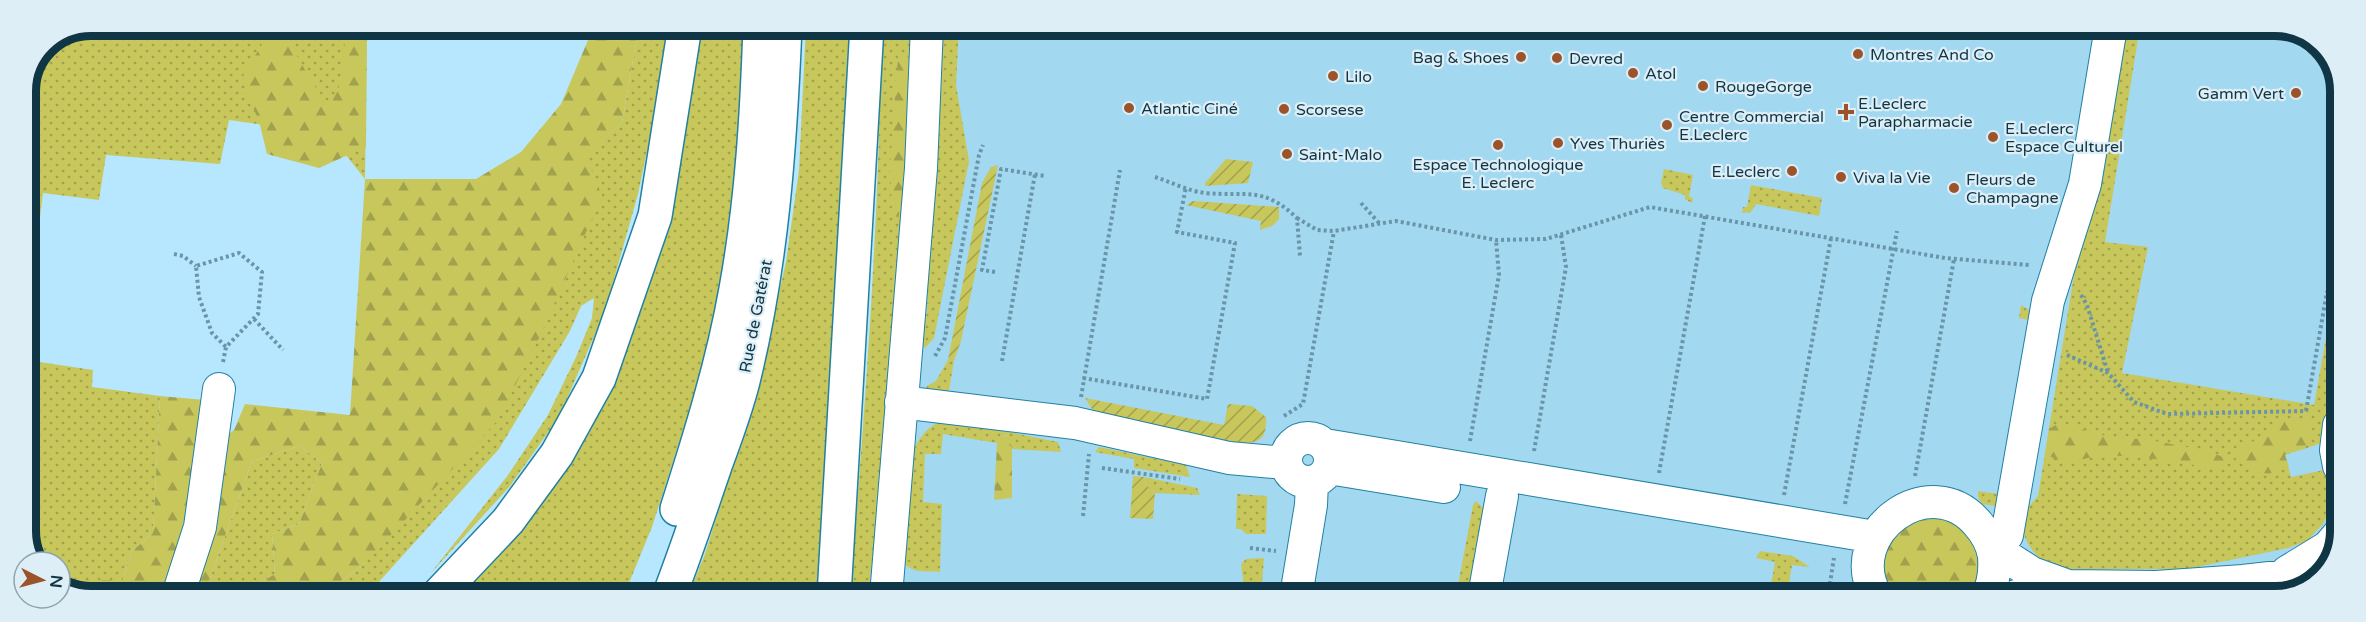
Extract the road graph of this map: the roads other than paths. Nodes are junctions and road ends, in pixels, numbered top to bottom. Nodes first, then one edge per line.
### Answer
1 (683, 36) edge
2 (759, 36) edge
3 (785, 36) edge
4 (866, 36) edge
5 (927, 36) edge
6 (2110, 36) edge
7 (902, 388) junction
8 (219, 389) road end
9 (1286, 463) junction
10 (1322, 465) junction
11 (1502, 496) junction
12 (1838, 539) junction
13 (1872, 545) junction
14 (2328, 546) edge
15 (1993, 548) junction
16 (2310, 573) edge
17 (2281, 576) junction
18 (181, 586) edge
19 (447, 586) edge
20 (651, 586) edge
21 (673, 586) edge
22 (835, 586) edge
23 (887, 586) edge
24 (1298, 586) edge
25 (1486, 586) edge
26 (1873, 586) edge
27 (1992, 586) edge
28 (2068, 586) edge
29 (2170, 586) edge

1 - 19 main road
2 - 20 main road, Rue de Gatérat
3 - 21 main road, Rue de Gatérat
4 - 22 main road
5 - 7 street
6 - 15 street
7 - 9 street
7 - 23 street
8 - 18 street
9 - 10 street
9 - 10 street
10 - 11 street
10 - 12 street
10 - 24 street
11 - 12 street
11 - 25 street
12 - 13 street
13 - 15 street
13 - 26 street
14 - 17 street
15 - 27 street
15 - 28 street
16 - 17 street
17 - 29 street

